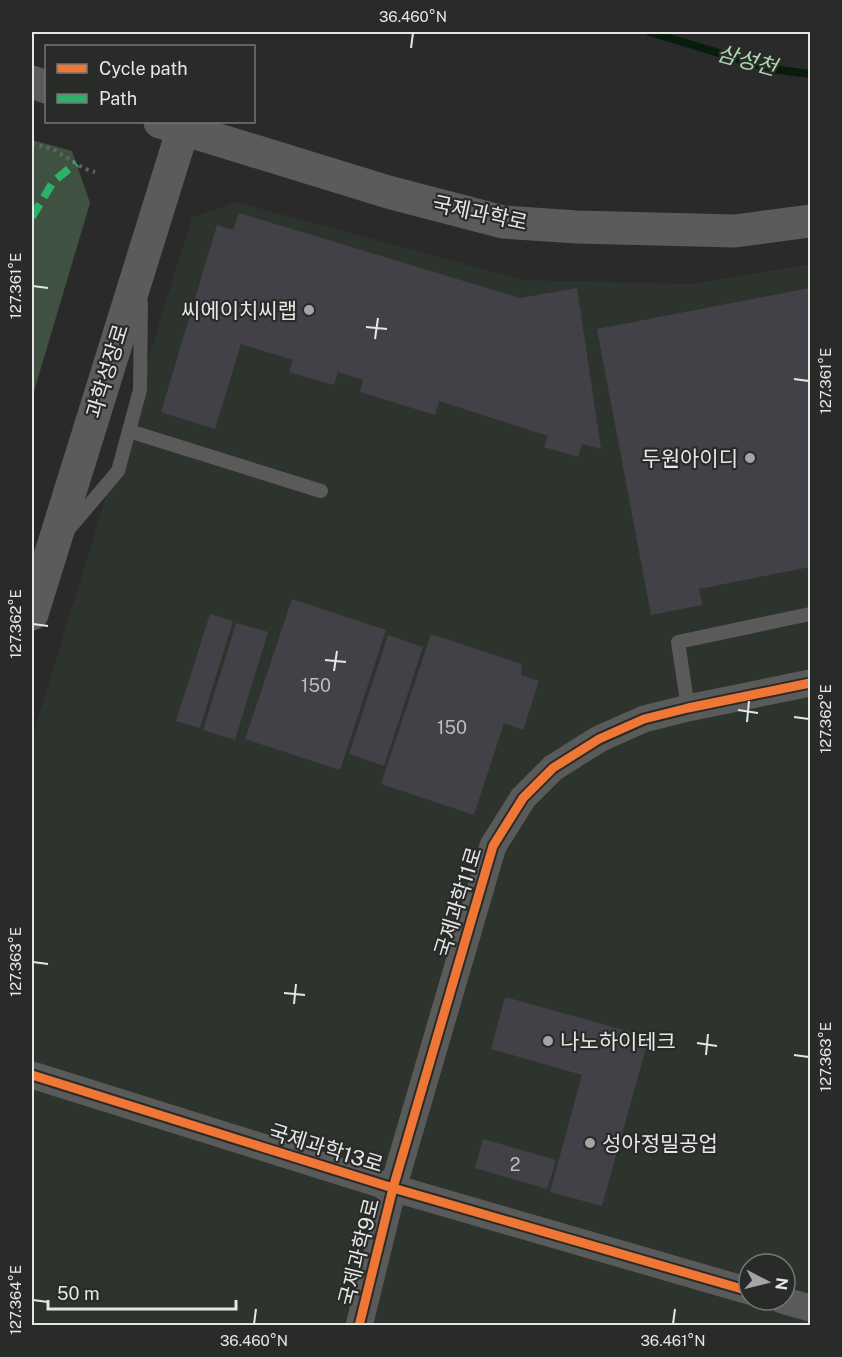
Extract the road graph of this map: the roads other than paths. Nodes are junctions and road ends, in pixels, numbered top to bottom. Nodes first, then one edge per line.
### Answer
1 (171, 125) edge
2 (810, 221) edge
3 (141, 263) junction
4 (129, 431) junction
5 (321, 491) dead end
6 (52, 550) junction
7 (32, 614) edge
8 (810, 614) edge
9 (810, 683) edge
10 (688, 708) junction
11 (32, 1075) edge
12 (393, 1188) junction
13 (737, 1288) edge
14 (359, 1326) edge

1 - 2 street, 국제과학로
1 - 3 street, 과학성장로
3 - 4 lane
3 - 6 street, 과학성장로
4 - 5 lane
4 - 6 lane
6 - 7 street, 과학성장로
8 - 10 lane
9 - 10 street, 국제과학11로
10 - 12 street, 국제과학11로
11 - 12 street, 국제과학13로
12 - 13 street, 국제과학13로
12 - 14 street, 국제과학9로

